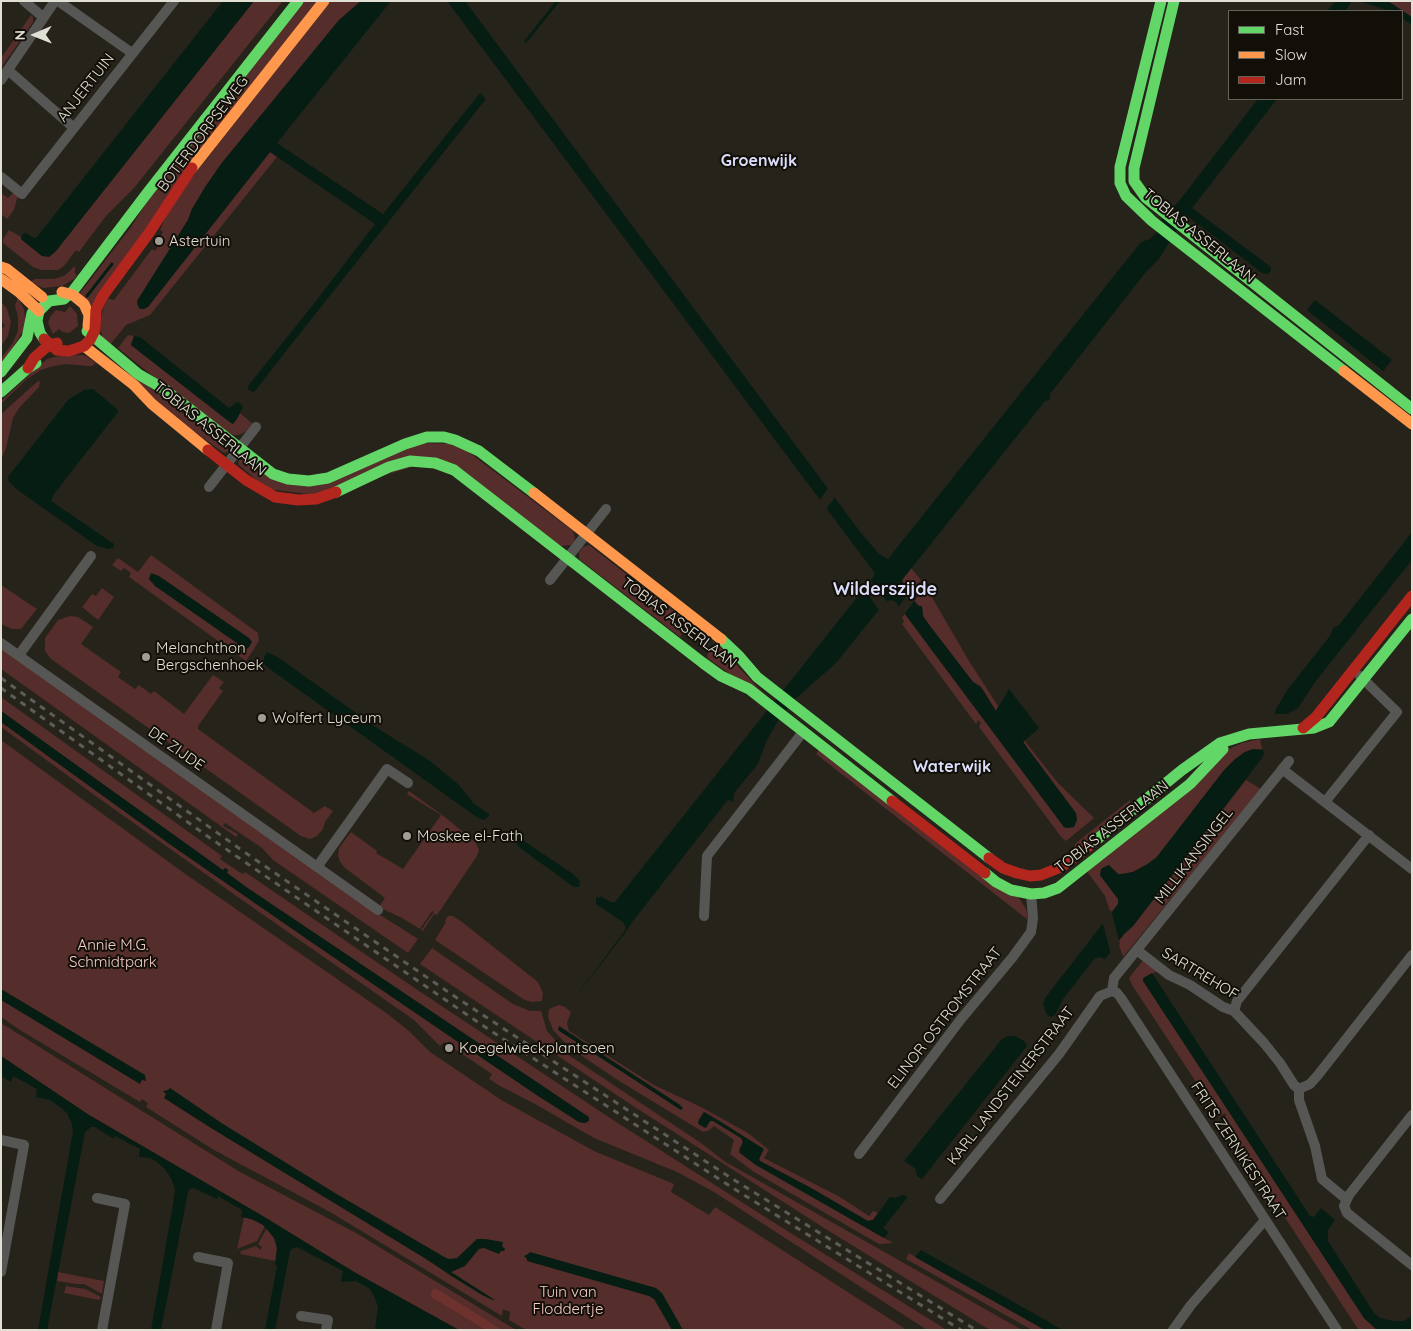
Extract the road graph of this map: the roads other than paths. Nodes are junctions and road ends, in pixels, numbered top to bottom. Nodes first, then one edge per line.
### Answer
1 (24, 1) edge
2 (56, 1) edge
3 (174, 1) edge
4 (298, 1) edge
5 (324, 1) edge
6 (1161, 1) edge
7 (1174, 1) edge
8 (43, 17) junction
9 (132, 53) junction
10 (3, 76) edge
11 (74, 128) junction
12 (1, 177) edge
13 (1, 266) edge
14 (1, 278) edge
15 (71, 293) junction
16 (42, 297) junction
17 (36, 309) junction
18 (89, 334) junction
19 (84, 346) junction
20 (52, 347) junction
21 (1, 372) edge
22 (1, 392) edge
23 (1412, 409) edge
24 (1412, 424) edge
25 (256, 427) dead end
26 (240, 448) junction
27 (227, 464) junction
28 (209, 487) dead end
29 (606, 509) dead end
30 (586, 535) junction
31 (91, 556) dead end
32 (568, 558) junction
33 (550, 580) dead end
34 (1412, 596) edge
35 (1412, 619) edge
36 (1, 643) edge
37 (19, 655) junction
38 (1353, 671) junction
39 (1364, 680) junction
40 (1303, 728) junction
41 (803, 732) junction
42 (1232, 739) junction
43 (1289, 761) dead end
44 (1282, 769) junction
45 (408, 783) dead end
46 (1136, 793) dead end
47 (1325, 802) junction
48 (1144, 803) junction
49 (1152, 814) junction
50 (1369, 835) junction
51 (317, 867) junction
52 (1412, 869) edge
53 (1031, 894) junction
54 (378, 910) dead end
55 (704, 916) dead end
56 (1138, 951) junction
57 (1412, 955) edge
58 (1122, 970) joint
59 (1112, 991) junction
60 (1234, 1011) junction
61 (1299, 1089) junction
62 (1412, 1115) edge
63 (1, 1140) edge
64 (859, 1154) dead end
65 (96, 1198) dead end
66 (1346, 1199) junction
67 (940, 1200) dead end
68 (1266, 1220) junction
69 (198, 1257) dead end
70 (1412, 1265) edge
71 (1, 1272) edge
72 (302, 1316) dead end
73 (327, 1325) edge
74 (102, 1330) edge
75 (216, 1330) edge
76 (1173, 1330) edge
77 (1337, 1330) edge

1 - 8 street
2 - 8 street
2 - 9 street
3 - 9 street, ANJERTUIN
4 - 15 street, BOTERDORPSEWEG
5 - 18 street, BOTERDORPSEWEG
6 - 24 street, TOBIAS ASSERLAAN
7 - 23 street, TOBIAS ASSERLAAN
8 - 10 street
9 - 11 street, ANJERTUIN
10 - 11 street
11 - 12 street, ANJERTUIN
13 - 16 street
14 - 17 street
15 - 16 street
15 - 17 street
15 - 18 street
16 - 17 street
17 - 20 street
17 - 21 street
18 - 19 street
18 - 20 street
18 - 26 street, TOBIAS ASSERLAAN
19 - 20 street
19 - 27 street, TOBIAS ASSERLAAN
20 - 22 street
25 - 26 street
26 - 27 street
26 - 30 street, TOBIAS ASSERLAAN
27 - 28 street
27 - 32 street, TOBIAS ASSERLAAN
29 - 30 street
30 - 32 street
30 - 48 street, TOBIAS ASSERLAAN
31 - 37 street
32 - 33 street
32 - 41 street, TOBIAS ASSERLAAN
34 - 38 street
35 - 39 street, TOBIAS ASSERLAAN
36 - 37 street, DE ZIJDE
37 - 51 street, DE ZIJDE
38 - 39 street
38 - 40 street
39 - 40 street, TOBIAS ASSERLAAN
39 - 47 street
40 - 42 street, TOBIAS ASSERLAAN
41 - 53 street, TOBIAS ASSERLAAN
41 - 55 street
42 - 48 street, TOBIAS ASSERLAAN
42 - 49 street, TOBIAS ASSERLAAN
43 - 44 street, MILLIKANSINGEL
44 - 47 street
44 - 56 street, MILLIKANSINGEL
45 - 51 street
46 - 48 street
47 - 50 street
48 - 49 street
49 - 53 street, TOBIAS ASSERLAAN
50 - 52 street
50 - 60 street
51 - 54 street, DE ZIJDE
53 - 64 street, ELINOR OSTROMSTRAAT
56 - 58 street, MILLIKANSINGEL
56 - 60 street, SARTREHOF
57 - 61 street
58 - 59 street, KARL LANDSTEINERSTRAAT
59 - 67 street, KARL LANDSTEINERSTRAAT
59 - 68 street, FRITS ZERNIKESTRAAT
60 - 61 street, SARTREHOF
61 - 66 street, SARTREHOF
62 - 66 street
63 - 71 street
65 - 74 street
66 - 70 street
68 - 76 street
68 - 77 street, FRITS ZERNIKESTRAAT
69 - 75 street
72 - 73 street

